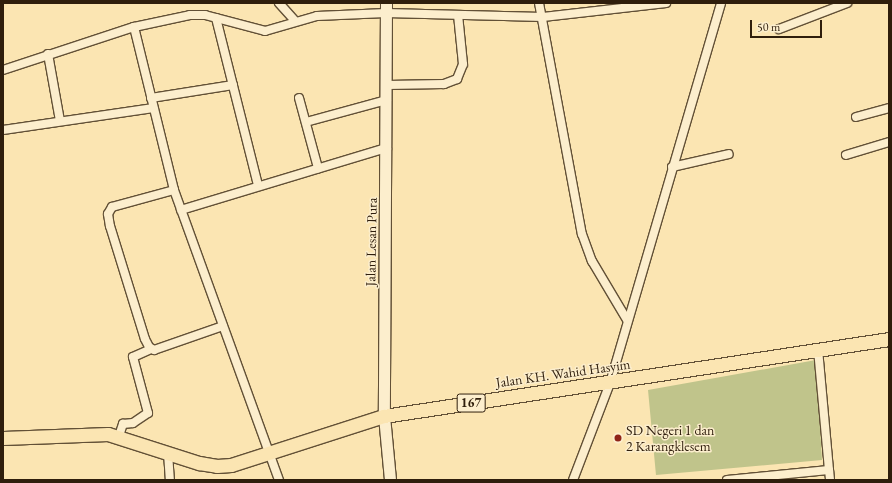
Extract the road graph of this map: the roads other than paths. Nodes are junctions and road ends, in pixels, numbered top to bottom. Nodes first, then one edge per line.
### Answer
1 (279, 3) edge
2 (539, 3) edge
3 (661, 3) edge
4 (721, 3) edge
5 (847, 3) edge
6 (386, 8) edge
7 (458, 15) junction
8 (216, 18) junction
9 (543, 18) junction
10 (295, 21) junction
11 (134, 27) junction
12 (779, 29) dead end
13 (48, 54) junction
14 (3, 70) edge
15 (387, 85) junction
16 (233, 86) junction
17 (151, 98) junction
18 (299, 98) dead end
19 (387, 100) junction
20 (153, 108) junction
21 (889, 108) edge
22 (856, 117) dead end
23 (60, 121) junction
24 (306, 122) junction
25 (3, 130) edge
26 (889, 142) edge
27 (387, 148) junction
28 (729, 154) dead end
29 (846, 155) dead end
30 (672, 167) junction
31 (318, 168) junction
32 (258, 185) junction
33 (174, 190) junction
34 (181, 210) junction
35 (626, 320) junction
36 (223, 326) junction
37 (889, 339) edge
38 (151, 349) junction
39 (818, 350) junction
40 (610, 383) junction
41 (384, 416) junction
42 (119, 436) junction
43 (3, 438) edge
44 (168, 453) junction
45 (268, 455) junction
46 (829, 470) junction
47 (170, 480) edge
48 (279, 480) edge
49 (390, 480) edge
50 (573, 480) edge
51 (727, 480) edge
52 (830, 480) edge

1 - 10 street
2 - 9 street
3 - 9 street
4 - 30 street
5 - 12 street
6 - 7 street
6 - 10 street
6 - 15 street, Jalan Lesan Pura
7 - 9 street
7 - 15 street
8 - 10 street
8 - 11 street
8 - 16 street
9 - 35 street
11 - 13 street
11 - 17 street
13 - 14 street
13 - 23 street
15 - 19 street, Jalan Lesan Pura
16 - 17 street
16 - 32 street
17 - 20 street
18 - 24 street
19 - 24 street
19 - 27 street, Jalan Lesan Pura
20 - 23 street
20 - 33 street
21 - 22 street
23 - 25 street
24 - 31 street
26 - 29 street
27 - 31 street
27 - 41 street, Jalan Lesan Pura
28 - 30 street
30 - 35 street
31 - 32 street
32 - 34 street
33 - 34 street
33 - 38 street
34 - 36 street
35 - 40 street
36 - 38 street
36 - 45 street
37 - 39 main road, Jalan KH. Wahid Hasyim / 167
38 - 42 street
39 - 40 main road, Jalan KH. Wahid Hasyim / 167
39 - 46 street
40 - 41 main road, Jalan KH. Wahid Hasyim / 167
40 - 50 street
41 - 45 main road, Jalan KH. Wahid Hasyim / 167
41 - 49 street, Jalan Lesan Pura
42 - 43 main road, Jalan KH. Wahid Hasyim / 167
42 - 44 main road, Jalan KH. Wahid Hasyim / 167
44 - 45 main road, Jalan KH. Wahid Hasyim / 167
44 - 47 street
45 - 48 street
46 - 51 street
46 - 52 street

